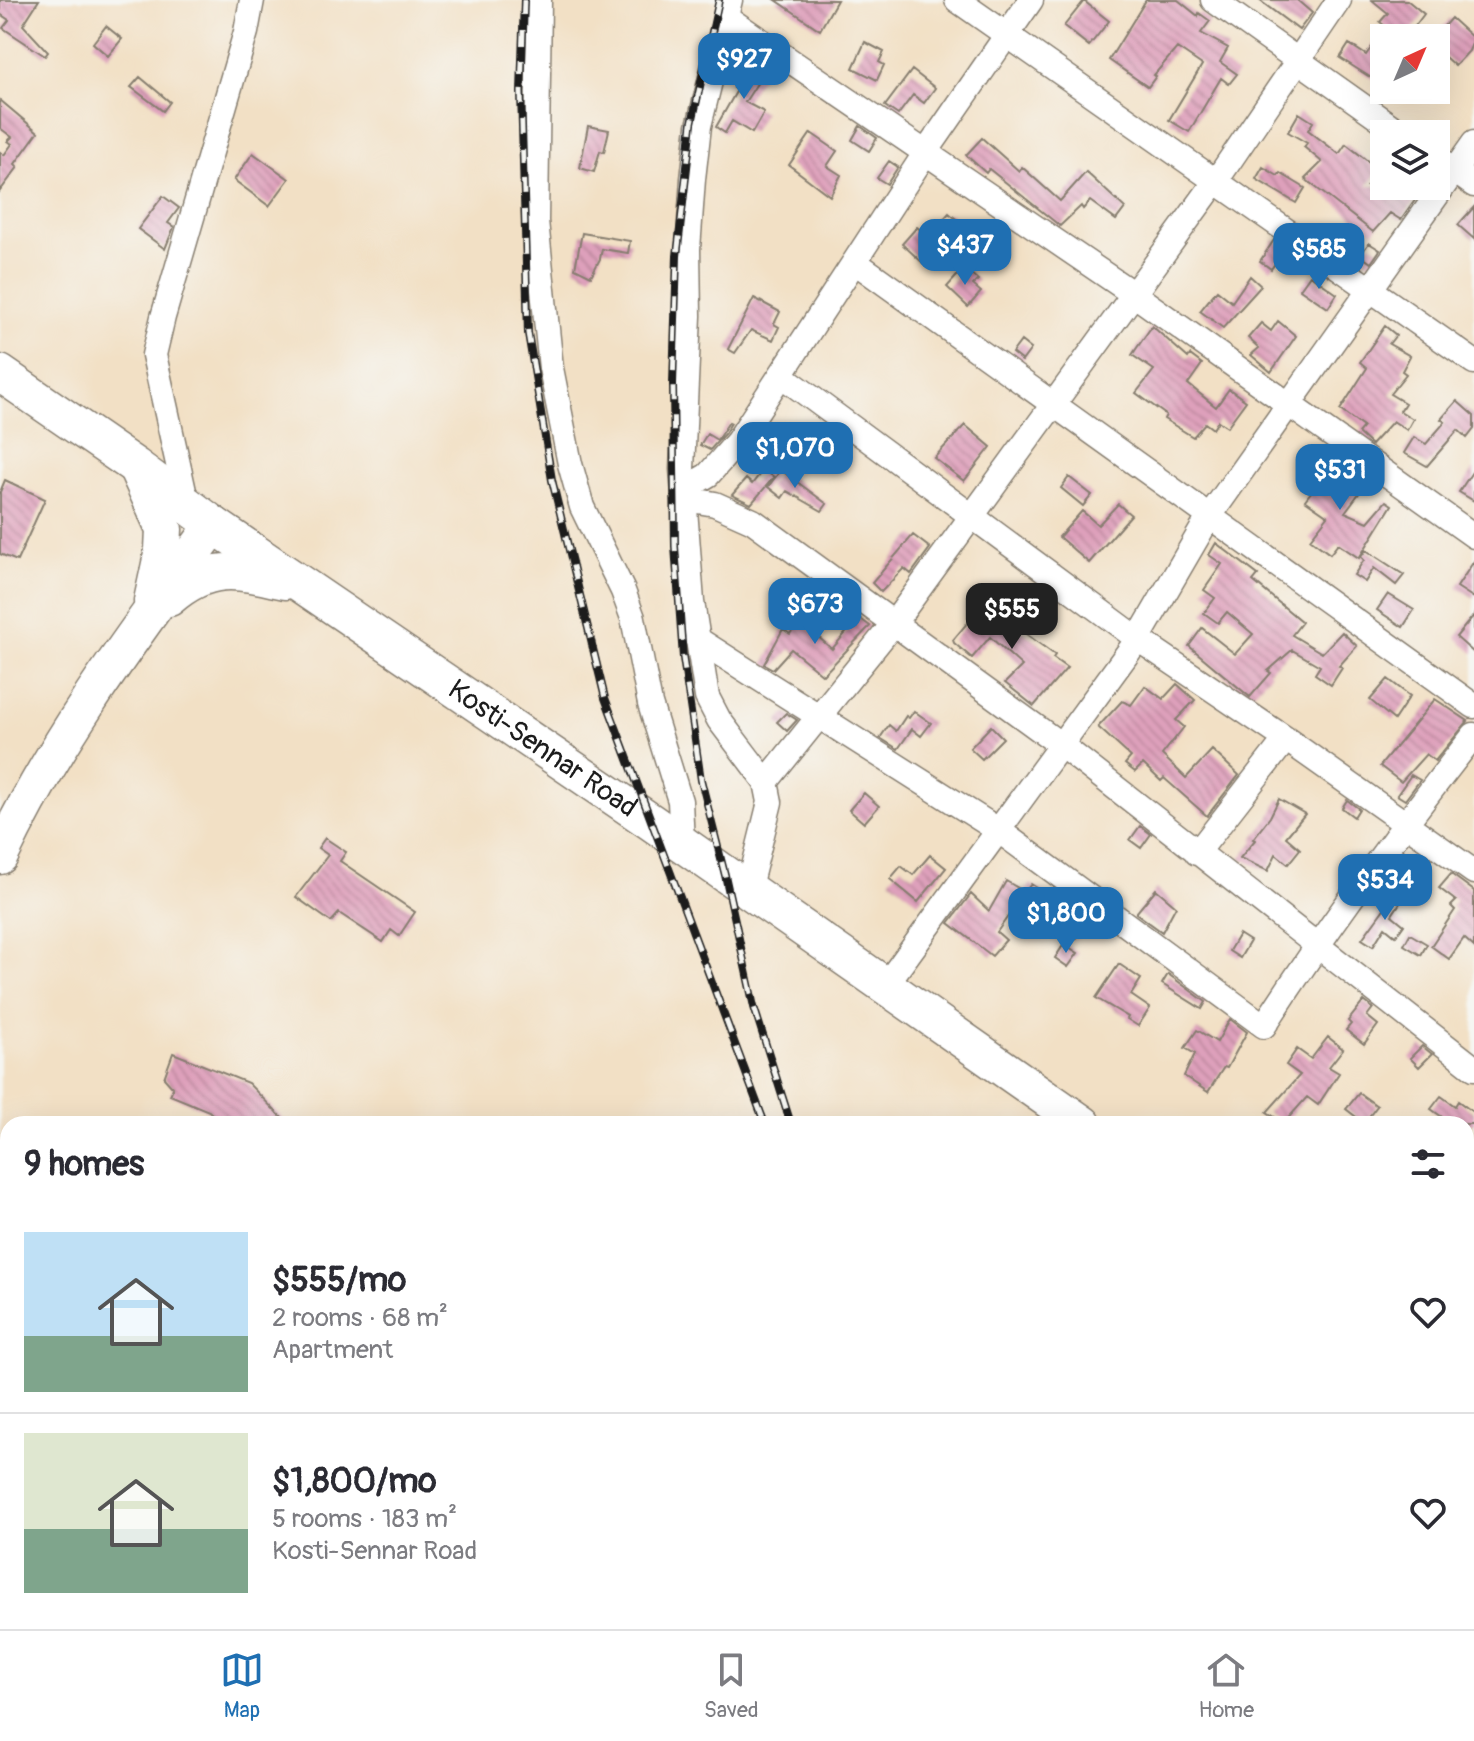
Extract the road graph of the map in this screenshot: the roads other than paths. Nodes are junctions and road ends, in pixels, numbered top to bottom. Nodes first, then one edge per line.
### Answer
1 (252, 0) edge
2 (539, 0) edge
3 (957, 0) edge
4 (1031, 0) edge
5 (1213, 0) edge
6 (1339, 0) edge
7 (728, 8) edge
8 (1006, 33) junction
9 (1298, 61) junction
10 (1382, 120) edge
11 (1474, 143) edge
12 (926, 152) junction
13 (1450, 160) edge
14 (1450, 168) edge
15 (1216, 181) junction
16 (1474, 185) edge
17 (1423, 200) edge
18 (855, 262) junction
19 (1370, 289) junction
20 (1132, 293) junction
21 (1474, 362) edge
22 (0, 373) edge
23 (781, 375) junction
24 (1053, 402) junction
25 (1288, 404) junction
26 (135, 466) junction
27 (685, 494) junction
28 (972, 514) junction
29 (201, 515) junction
30 (1209, 517) junction
31 (1474, 536) edge
32 (305, 586) junction
33 (149, 614) junction
34 (894, 623) junction
35 (697, 639) junction
36 (1138, 639) junction
37 (1474, 706) edge
38 (818, 715) junction
39 (1474, 735) edge
40 (1286, 739) junction
41 (1061, 745) junction
42 (766, 782) junction
43 (1405, 823) junction
44 (998, 830) junction
45 (682, 844) junction
46 (1197, 853) junction
47 (0, 856) edge
48 (1474, 872) edge
49 (748, 891) junction
50 (1316, 946) junction
51 (885, 986) junction
52 (1474, 1068) edge
53 (1072, 1116) edge

1 - 29 street
2 - 45 street
3 - 8 street
4 - 8 street
5 - 9 street
6 - 9 street
7 - 12 street
7 - 27 street
8 - 12 street
8 - 15 street
9 - 10 street
9 - 15 street
11 - 13 street
12 - 18 street
12 - 20 street
14 - 16 street
15 - 19 street
15 - 20 street
17 - 19 street
18 - 23 street
18 - 24 street
19 - 21 street
19 - 25 street
20 - 24 street
20 - 25 street
22 - 26 highway, Kosti-Sennar Road
23 - 27 street
23 - 28 street
24 - 28 street
24 - 30 street
25 - 30 street
25 - 31 street
26 - 29 highway, Kosti-Sennar Road
26 - 33 highway
27 - 34 street
27 - 35 street
28 - 34 street
28 - 36 street
29 - 32 highway, Kosti-Sennar Road
29 - 33 highway
30 - 36 street
30 - 37 street
32 - 33 highway
32 - 45 highway, Kosti-Sennar Road
33 - 47 highway
34 - 38 street
34 - 41 street
35 - 38 street
35 - 42 street
36 - 40 street
36 - 41 street
38 - 42 street
38 - 44 street
39 - 43 street
40 - 43 street
40 - 46 street
41 - 44 street
41 - 46 street
42 - 49 street
43 - 48 street
43 - 50 street
44 - 50 street
44 - 51 street
45 - 49 highway, Kosti-Sennar Road
46 - 50 street
49 - 51 highway, Kosti-Sennar Road
50 - 52 street
51 - 53 highway, Kosti-Sennar Road

